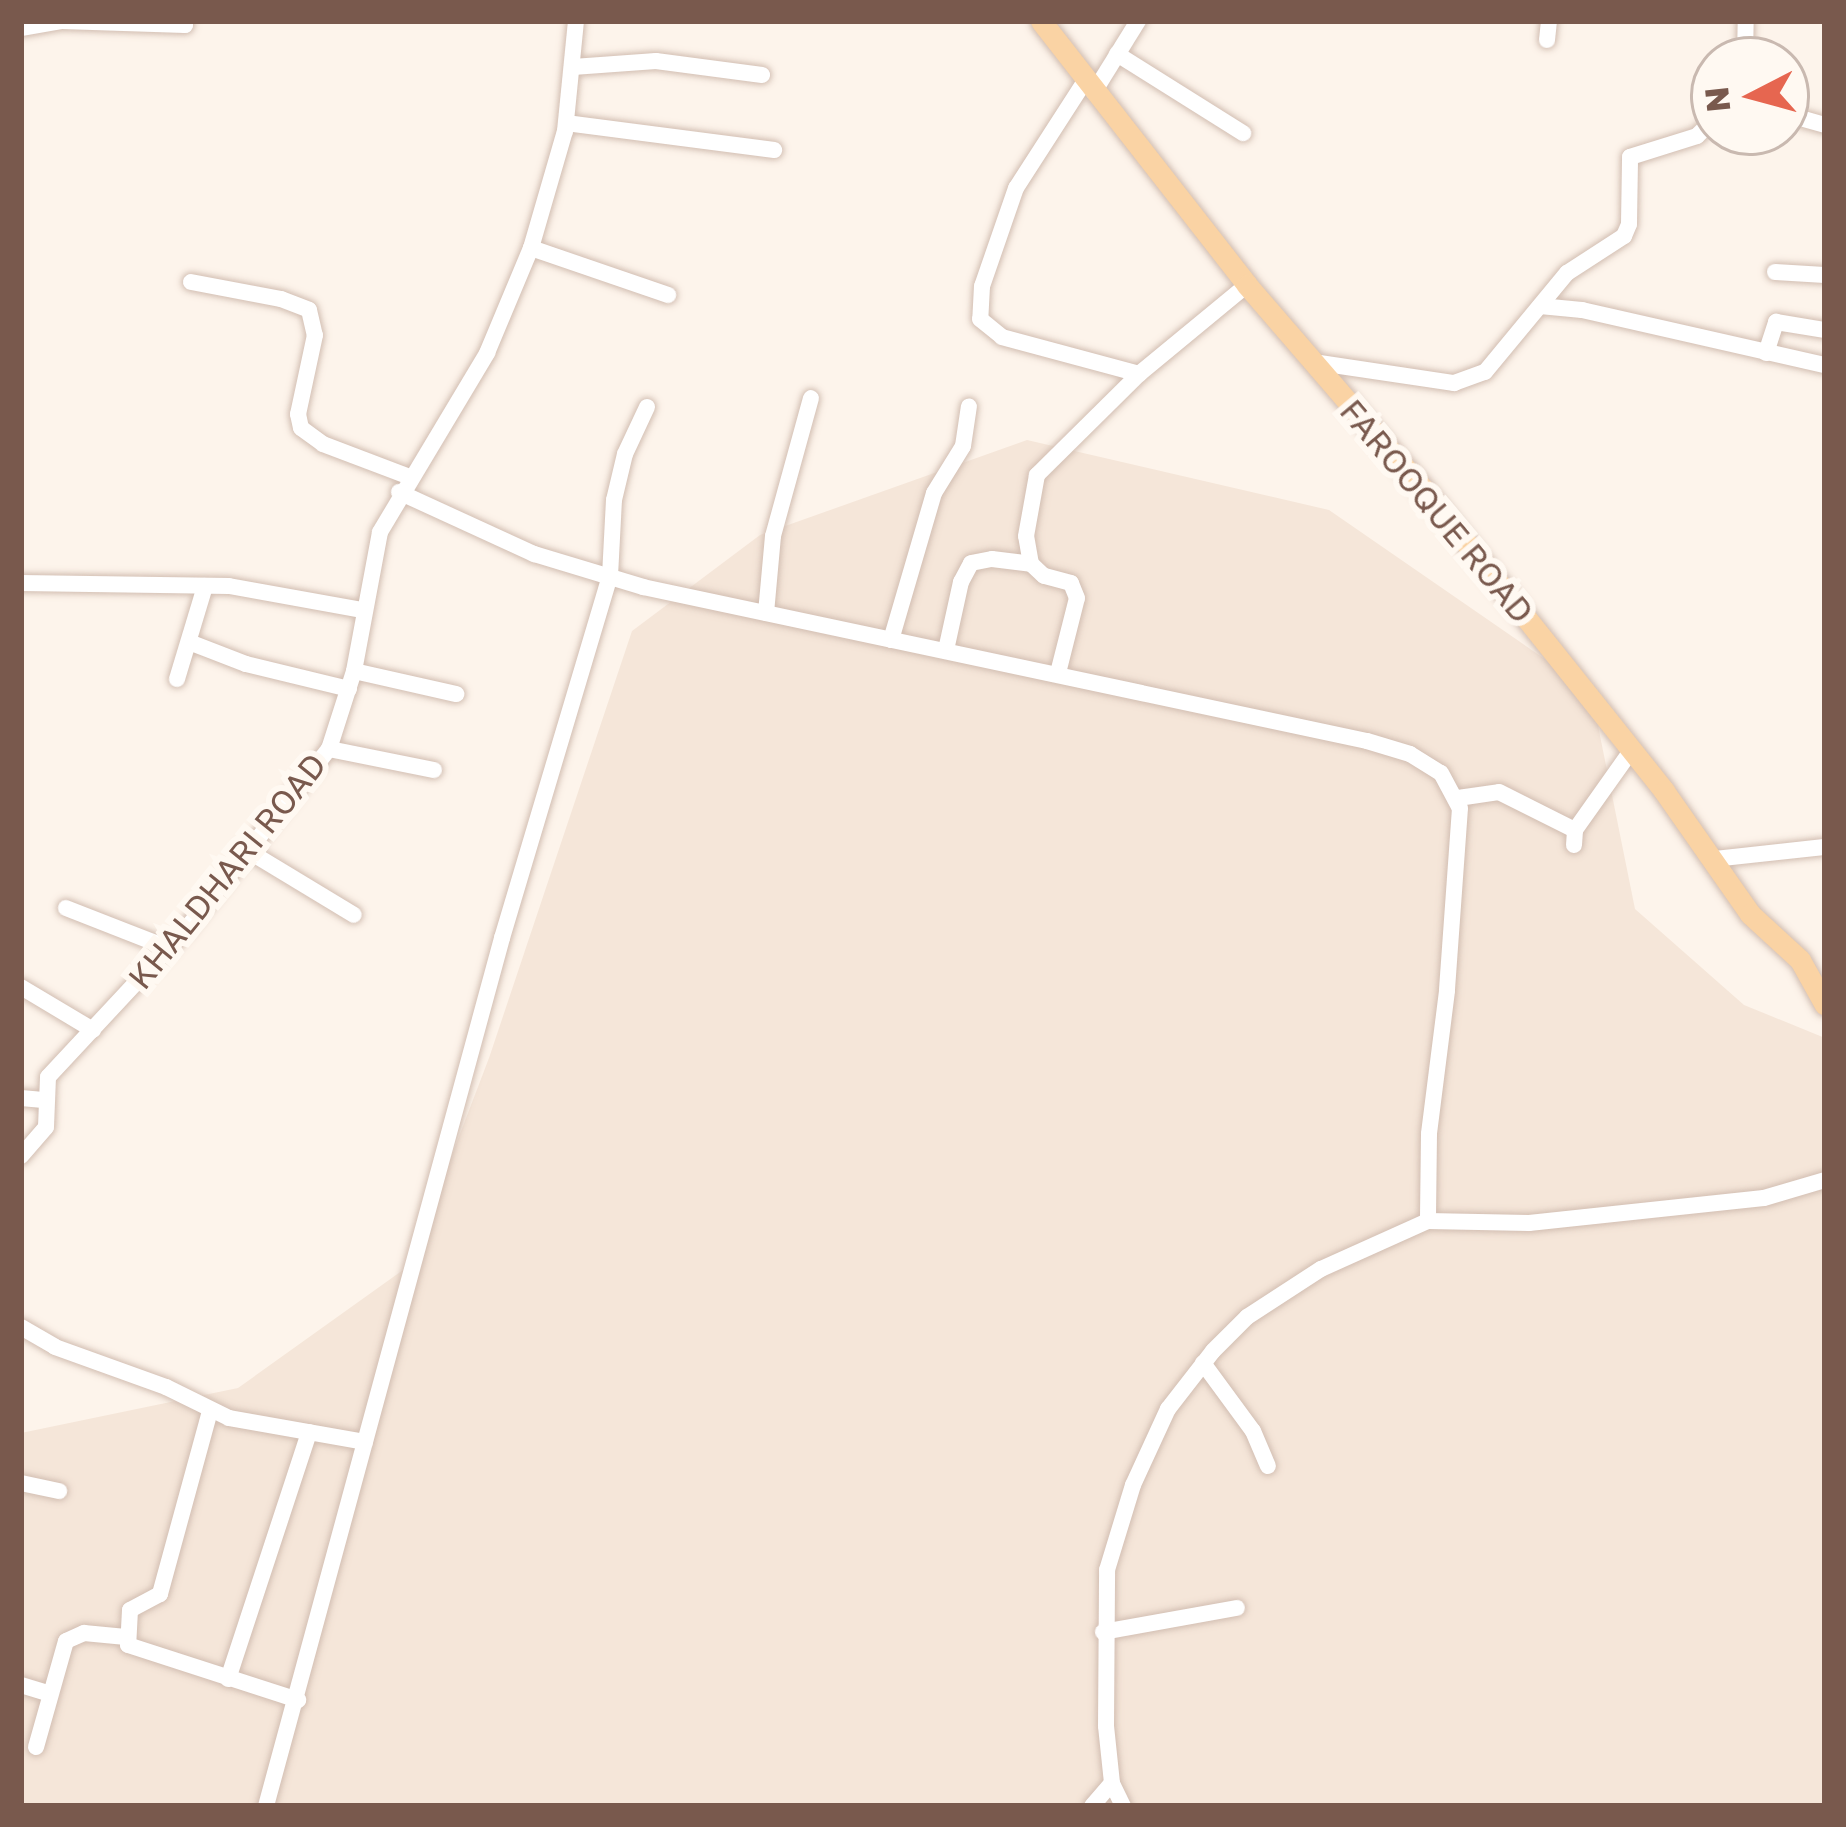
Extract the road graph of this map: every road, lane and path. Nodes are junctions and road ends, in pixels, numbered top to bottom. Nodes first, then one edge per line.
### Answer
1 (185, 21) edge
2 (576, 21) edge
3 (1042, 21) edge
4 (1138, 21) edge
5 (1549, 21) edge
6 (21, 28) edge
7 (1547, 40) dead end
8 (1117, 54) junction
9 (573, 67) junction
10 (761, 75) dead end
11 (1089, 86) junction
12 (566, 123) junction
13 (1243, 133) dead end
14 (1690, 138) edge
15 (775, 150) dead end
16 (531, 248) junction
17 (1774, 272) dead end
18 (1825, 275) edge
19 (191, 281) dead end
20 (1247, 285) junction
21 (668, 296) dead end
22 (1540, 306) junction
23 (1825, 330) edge
24 (1766, 353) junction
25 (1312, 362) junction
26 (1825, 365) edge
27 (1139, 374) junction
28 (811, 398) dead end
29 (969, 406) dead end
30 (647, 407) dead end
31 (405, 484) junction
32 (1031, 564) junction
33 (610, 576) junction
34 (21, 583) edge
35 (206, 586) junction
36 (362, 610) junction
37 (766, 614) junction
38 (891, 640) junction
39 (188, 642) junction
40 (946, 650) junction
41 (1058, 674) junction
42 (177, 679) dead end
43 (351, 680) junction
44 (456, 694) dead end
45 (328, 749) junction
46 (1631, 751) junction
47 (434, 770) dead end
48 (1457, 799) junction
49 (1825, 847) edge
50 (245, 849) junction
51 (1714, 859) junction
52 (67, 908) dead end
53 (354, 915) dead end
54 (168, 948) junction
55 (21, 987) edge
56 (1825, 1005) edge
57 (93, 1030) junction
58 (21, 1098) edge
59 (46, 1100) junction
60 (21, 1156) edge
61 (1825, 1180) edge
62 (1428, 1221) junction
63 (21, 1327) edge
64 (1203, 1363) junction
65 (210, 1411) junction
66 (309, 1432) junction
67 (365, 1442) junction
68 (1268, 1466) dead end
69 (21, 1483) edge
70 (59, 1491) dead end
71 (1237, 1608) dead end
72 (1103, 1632) junction
73 (126, 1637) junction
74 (228, 1679) junction
75 (21, 1685) edge
76 (50, 1694) junction
77 (298, 1700) junction
78 (36, 1747) dead end
79 (1112, 1783) junction
80 (266, 1806) edge
81 (1092, 1806) edge
82 (1124, 1806) edge

1 - 6 street
2 - 9 street, KHALDHARI ROAD
3 - 11 main road, FAROOQUE ROAD
4 - 8 street
5 - 7 street
8 - 11 street
8 - 13 street
9 - 10 street
9 - 12 street, KHALDHARI ROAD
11 - 20 main road, FAROOQUE ROAD
11 - 27 street
12 - 15 street
12 - 16 street, KHALDHARI ROAD
14 - 22 street
16 - 21 street
16 - 31 street, KHALDHARI ROAD
17 - 18 street
19 - 31 street
20 - 25 main road, FAROOQUE ROAD
20 - 27 street
22 - 24 street
22 - 25 street
23 - 24 street
24 - 26 street
25 - 46 main road, FAROOQUE ROAD
27 - 32 street
28 - 37 street
29 - 38 street
30 - 33 street
31 - 33 street
31 - 36 street, KHALDHARI ROAD
32 - 40 street
32 - 41 street
33 - 37 street
33 - 67 street
34 - 35 street
35 - 36 street
35 - 39 street
36 - 43 street, KHALDHARI ROAD
37 - 38 street
38 - 40 street
39 - 42 street
39 - 43 street
40 - 41 street
41 - 48 street
43 - 44 street
43 - 45 street, KHALDHARI ROAD
45 - 47 street
45 - 50 street, KHALDHARI ROAD
46 - 48 street
46 - 51 main road, FAROOQUE ROAD
48 - 62 street
49 - 51 street
50 - 53 street
50 - 54 street, KHALDHARI ROAD
51 - 56 main road, FAROOQUE ROAD
52 - 54 street
54 - 57 street, KHALDHARI ROAD
55 - 57 street
57 - 59 street, KHALDHARI ROAD
58 - 59 street
59 - 60 street, KHALDHARI ROAD
61 - 62 street
62 - 64 street
63 - 65 street
64 - 68 street
64 - 72 street
65 - 66 street
65 - 73 street
66 - 67 street
66 - 74 street
67 - 77 street
69 - 70 street
71 - 72 street
72 - 79 street
73 - 74 street
73 - 76 street
74 - 77 street
75 - 76 street
76 - 78 street
77 - 80 street
79 - 81 street
79 - 82 street

